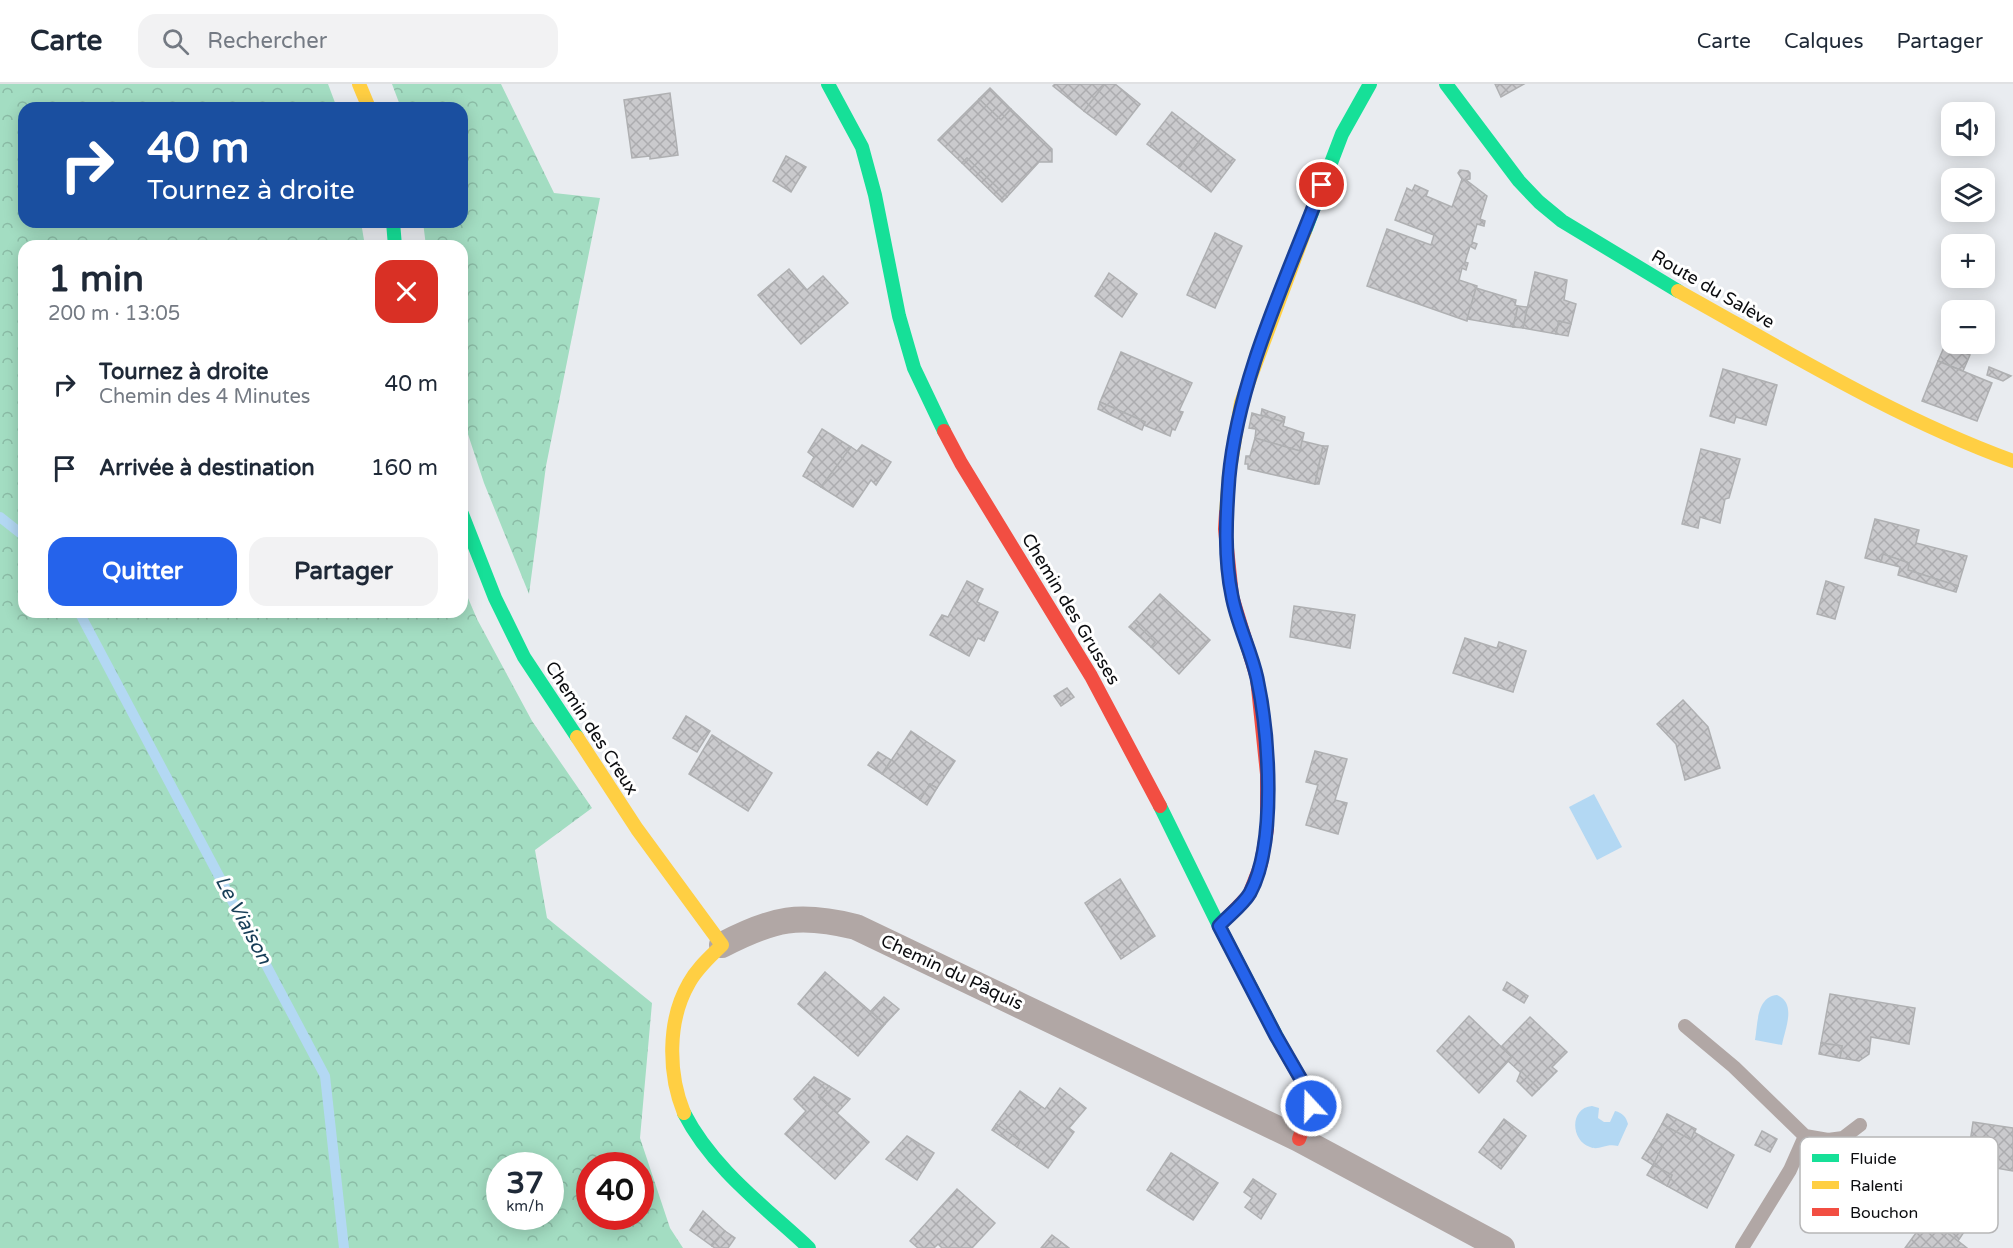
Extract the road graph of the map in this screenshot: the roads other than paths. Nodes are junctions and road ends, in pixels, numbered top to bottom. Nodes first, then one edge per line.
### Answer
1 (359, 84) edge
2 (828, 84) edge
3 (1370, 84) edge
4 (1446, 84) edge
5 (366, 102) edge
6 (2013, 460) edge
7 (468, 529) edge
8 (1219, 926) junction
9 (722, 945) junction
10 (1685, 1026) dead end
11 (1860, 1125) dead end
12 (1804, 1136) joint
13 (1810, 1137) edge
14 (1844, 1137) edge
15 (1299, 1139) junction
16 (1800, 1146) edge
17 (809, 1248) edge
18 (1502, 1248) edge
19 (1742, 1248) edge

1 - 5 street
2 - 8 street, Chemin des Grusses
3 - 8 street
4 - 6 street, Route du Salève
7 - 9 street, Chemin des Creux
8 - 15 street, Chemin des Grusses
9 - 15 street, Chemin du Pâquis
9 - 17 street, Chemin du Pâquis
10 - 12 lane
11 - 14 lane
12 - 13 lane
15 - 18 street, Chemin du Pâquis
16 - 19 lane

